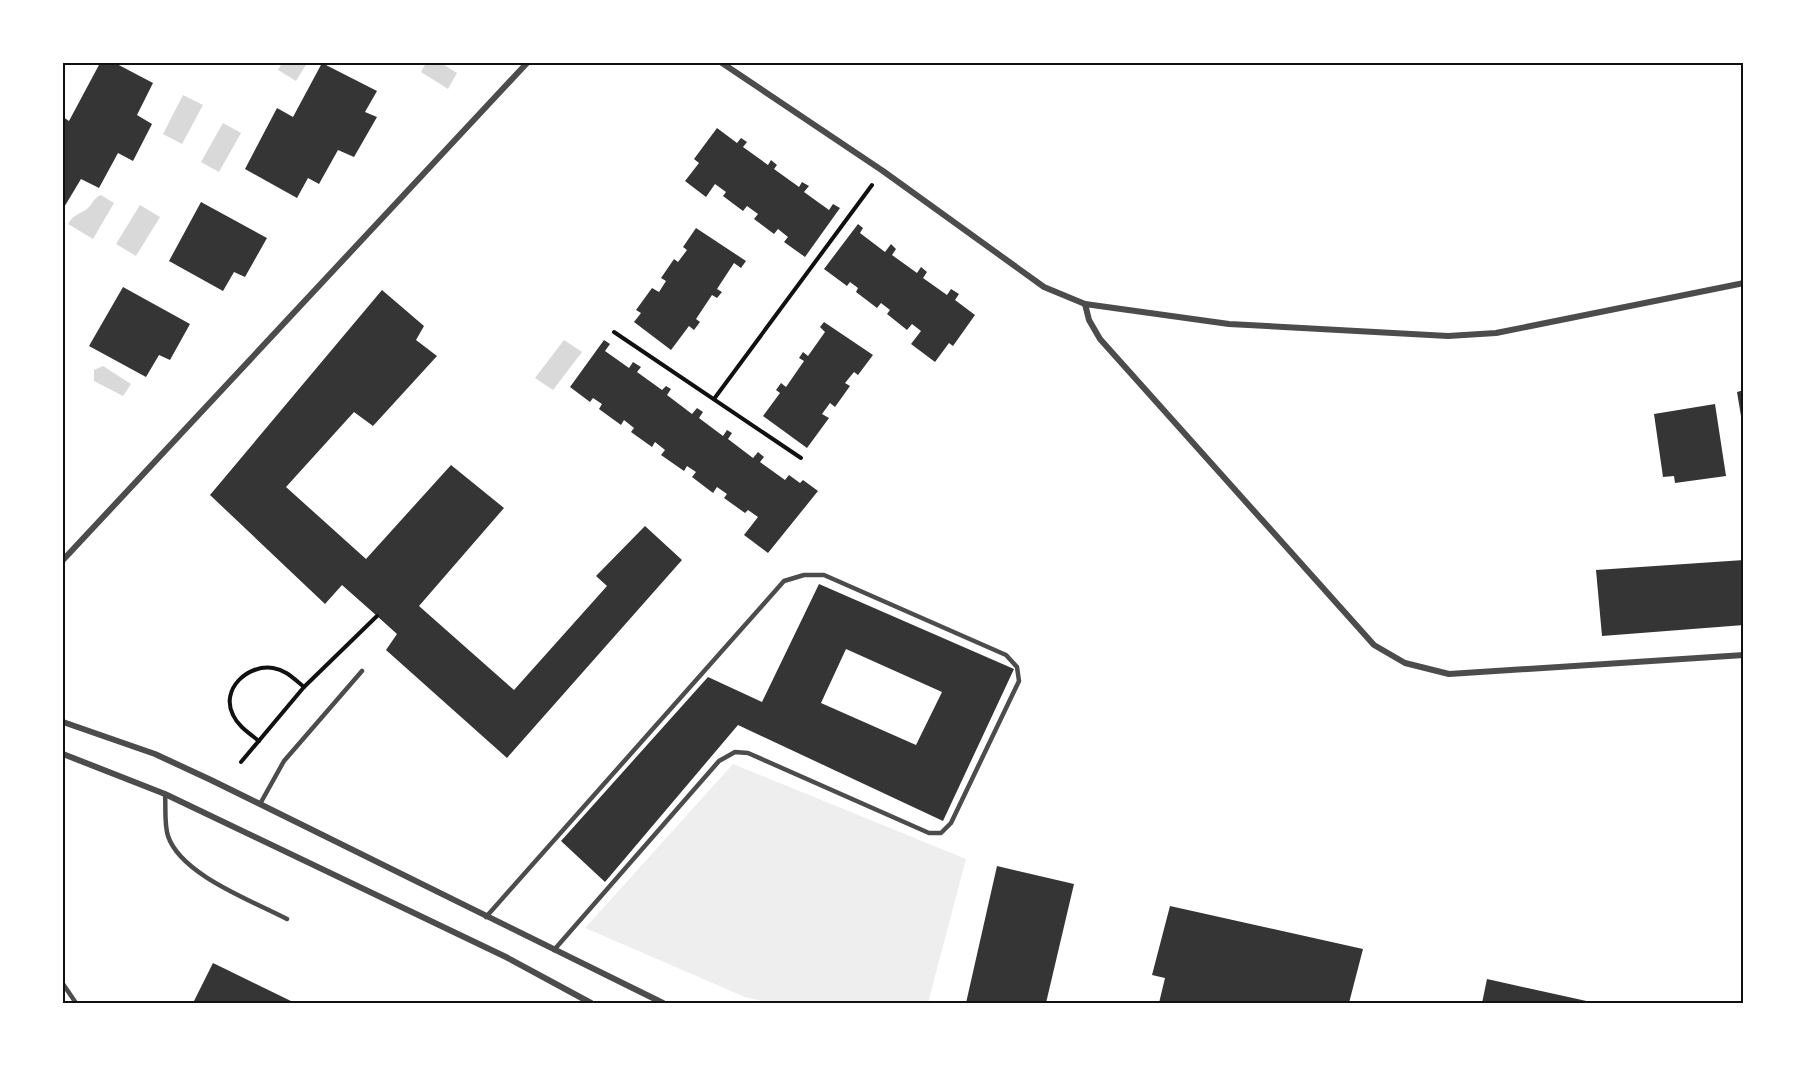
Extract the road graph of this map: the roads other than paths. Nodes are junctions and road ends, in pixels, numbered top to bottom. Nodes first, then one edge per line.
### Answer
1 (527, 63) edge
2 (722, 63) edge
3 (1744, 283) edge
4 (1085, 304) junction
5 (63, 560) edge
6 (1744, 655) edge
7 (362, 671) dead end
8 (63, 722) edge
9 (63, 754) edge
10 (165, 794) junction
11 (260, 804) junction
12 (486, 917) junction
13 (287, 919) dead end
14 (554, 950) junction
15 (63, 984) edge
16 (76, 1003) edge
17 (591, 1003) edge
18 (663, 1003) edge

1 - 5 street
2 - 4 street
3 - 4 street
4 - 6 street
7 - 11 lane
8 - 11 street
9 - 10 street
10 - 13 lane
10 - 17 street
11 - 12 street
12 - 14 street
12 - 14 lane
14 - 18 street
15 - 16 lane

